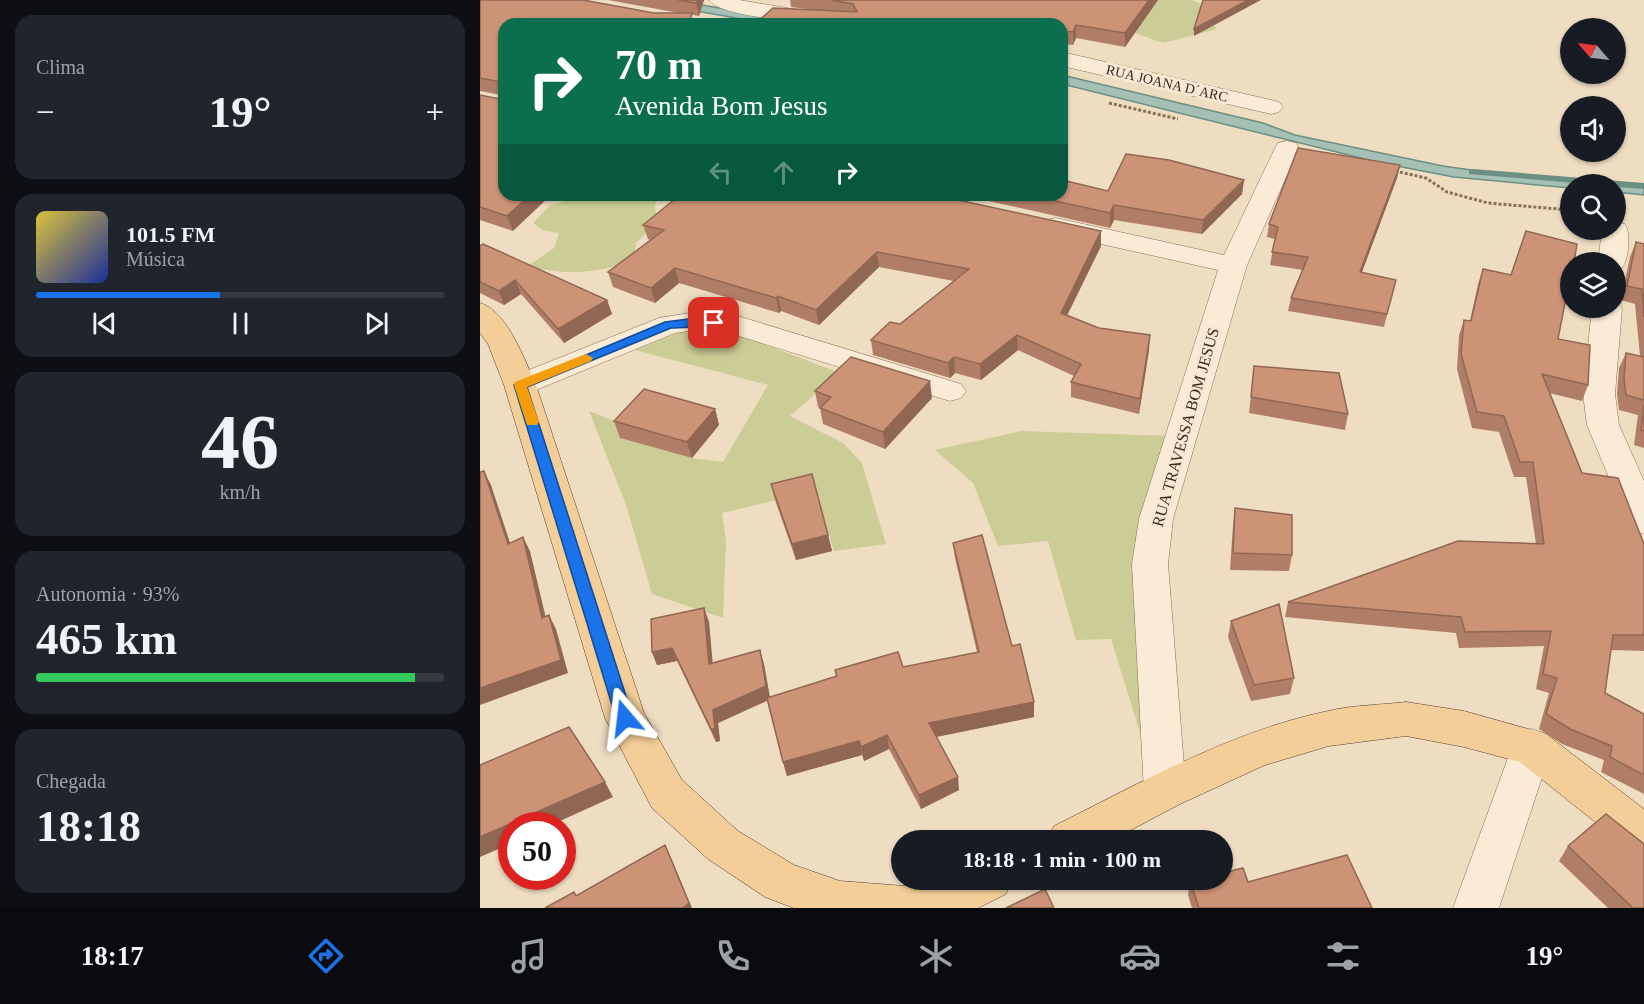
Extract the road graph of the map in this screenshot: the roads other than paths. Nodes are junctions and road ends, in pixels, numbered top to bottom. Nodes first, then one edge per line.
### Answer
1 (719, 0) edge
2 (810, 18) edge
3 (1068, 60) edge
4 (1271, 107) dead end
5 (1287, 148) dead end
6 (1034, 221) edge
7 (1233, 265) junction
8 (480, 312) edge
9 (1606, 318) edge
10 (520, 385) junction
11 (950, 391) dead end
12 (1644, 521) edge
13 (1532, 747) junction
14 (1165, 791) junction
15 (1089, 830) edge
16 (1644, 834) edge
17 (967, 890) edge
18 (1476, 908) edge

1 - 2 street
3 - 4 street, RUA JOANA D´ARC
5 - 7 street, RUA TRAVESSA BOM JESUS
6 - 7 street
7 - 14 street, RUA TRAVESSA BOM JESUS
8 - 10 main road
9 - 12 street
10 - 11 street
10 - 17 main road
13 - 14 main road
13 - 16 main road
13 - 18 street
14 - 15 main road

